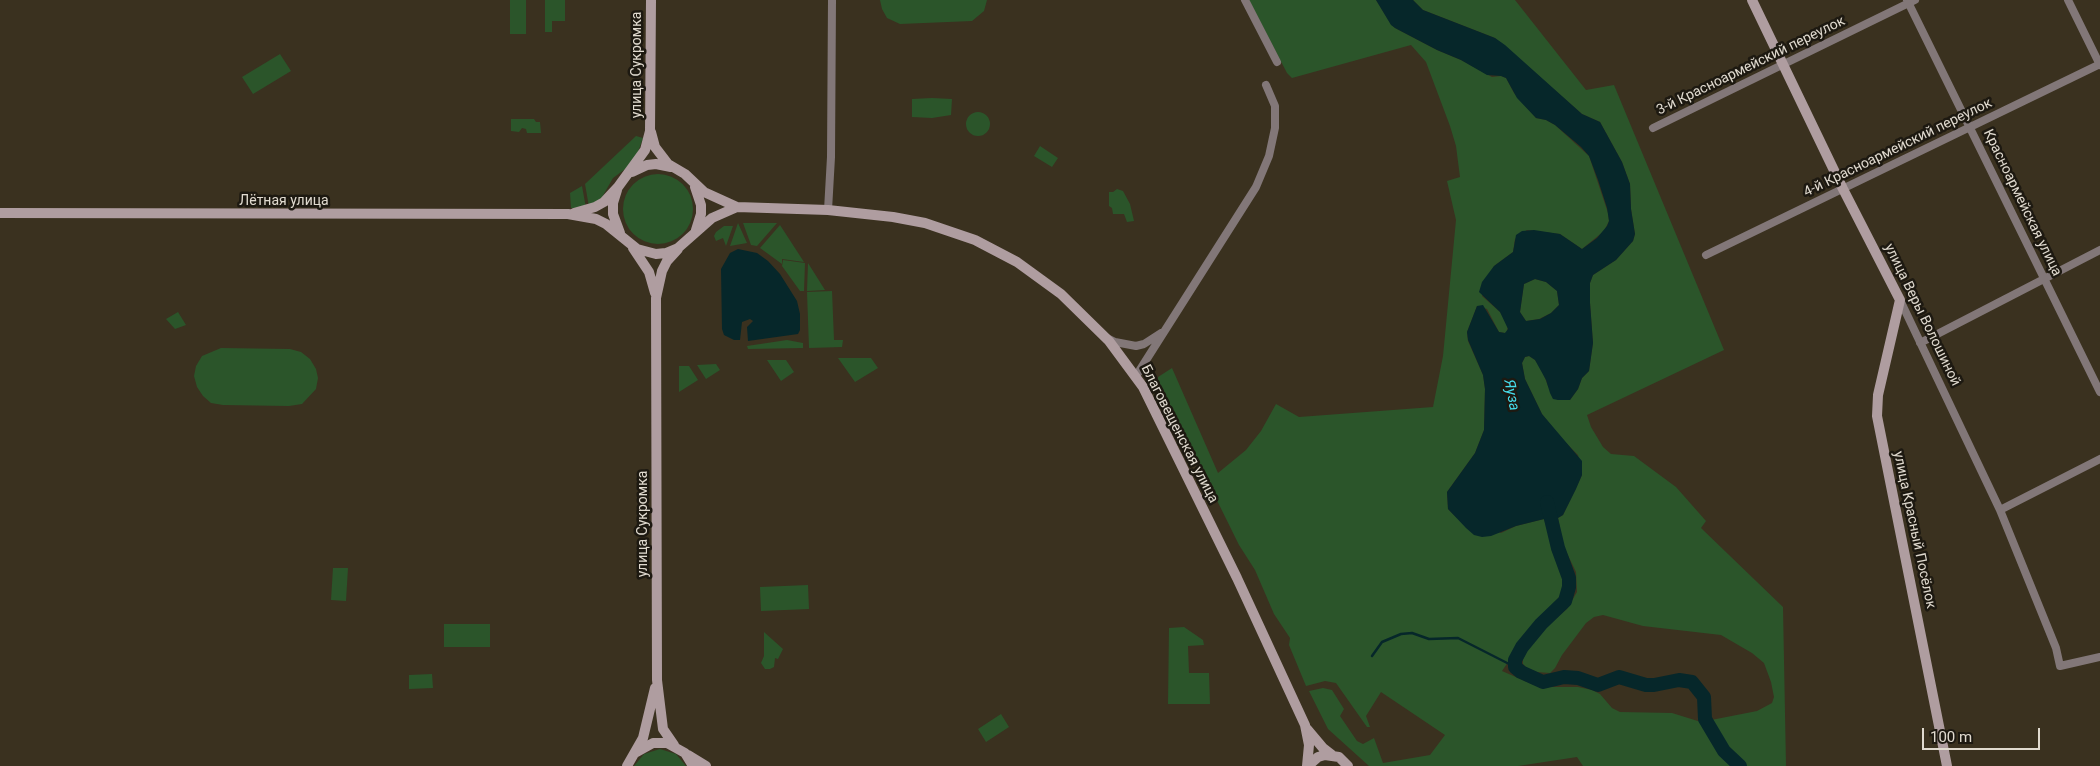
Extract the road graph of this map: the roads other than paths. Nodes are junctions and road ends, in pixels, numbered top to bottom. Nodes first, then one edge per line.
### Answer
1 (651, 0) edge
2 (832, 0) edge
3 (1245, 0) edge
4 (1752, 0) edge
5 (2068, 0) edge
6 (1910, 1) edge
7 (1277, 62) dead end
8 (1783, 63) junction
9 (2100, 65) edge
10 (1266, 85) dead end
11 (1971, 126) junction
12 (1653, 128) dead end
13 (650, 131) junction
14 (677, 169) junction
15 (624, 178) junction
16 (694, 184) junction
17 (618, 187) junction
18 (1843, 189) junction
19 (737, 207) junction
20 (828, 210) junction
21 (0, 213) edge
22 (568, 214) junction
23 (694, 233) junction
24 (622, 236) junction
25 (629, 244) junction
26 (678, 248) junction
27 (2100, 250) edge
28 (1706, 256) dead end
29 (2045, 278) junction
30 (656, 298) junction
31 (1900, 300) junction
32 (1168, 326) junction
33 (1106, 338) junction
34 (1920, 343) junction
35 (1136, 376) junction
36 (2100, 392) edge
37 (2100, 459) edge
38 (2000, 510) junction
39 (2100, 657) edge
40 (657, 680) junction
41 (1305, 725) junction
42 (674, 746) junction
43 (685, 753) junction
44 (1332, 755) junction
45 (629, 761) edge
46 (693, 766) edge
47 (706, 766) edge
48 (1308, 766) edge
49 (1348, 766) edge
50 (1947, 766) edge

1 - 13 street, улица Сукромка
2 - 20 street
3 - 7 street
4 - 8 street, улица Веры Волошиной
5 - 9 street
6 - 8 street, 3-й Красноармейский переулок
6 - 11 street, Красноармейская улица
8 - 12 street, 3-й Красноармейский переулок
8 - 18 street, улица Веры Волошиной
9 - 11 street, 4-й Красноармейский переулок
10 - 32 street
11 - 18 street, 4-й Красноармейский переулок
11 - 29 street, Красноармейская улица
13 - 14 street
13 - 15 street
14 - 15 street
14 - 16 street
15 - 17 street
16 - 19 street
16 - 23 street
17 - 22 street
17 - 24 street
18 - 28 street, 4-й Красноармейский переулок
18 - 31 street, улица Веры Волошиной
19 - 20 street, Благовещенская улица
19 - 23 street
20 - 33 street, Благовещенская улица
21 - 22 street, Лётная улица
22 - 24 street
23 - 26 street
24 - 25 street
25 - 26 street
25 - 30 street, улица Сукромка
26 - 30 street, улица Сукромка
27 - 29 street
29 - 34 street
29 - 36 street, Красноармейская улица
30 - 40 street, улица Сукромка
31 - 34 street, улица Веры Волошиной
31 - 50 street, улица Красный Посёлок
32 - 33 street
32 - 35 street
33 - 35 street, Благовещенская улица
34 - 38 street, улица Веры Волошиной
35 - 41 street, Благовещенская улица
37 - 38 street
38 - 39 street, улица Веры Волошиной
40 - 42 street, улица Сукромка
40 - 45 street
41 - 44 street
41 - 48 street
42 - 43 street
42 - 45 street
43 - 46 street
43 - 47 street
44 - 48 street
44 - 49 street

